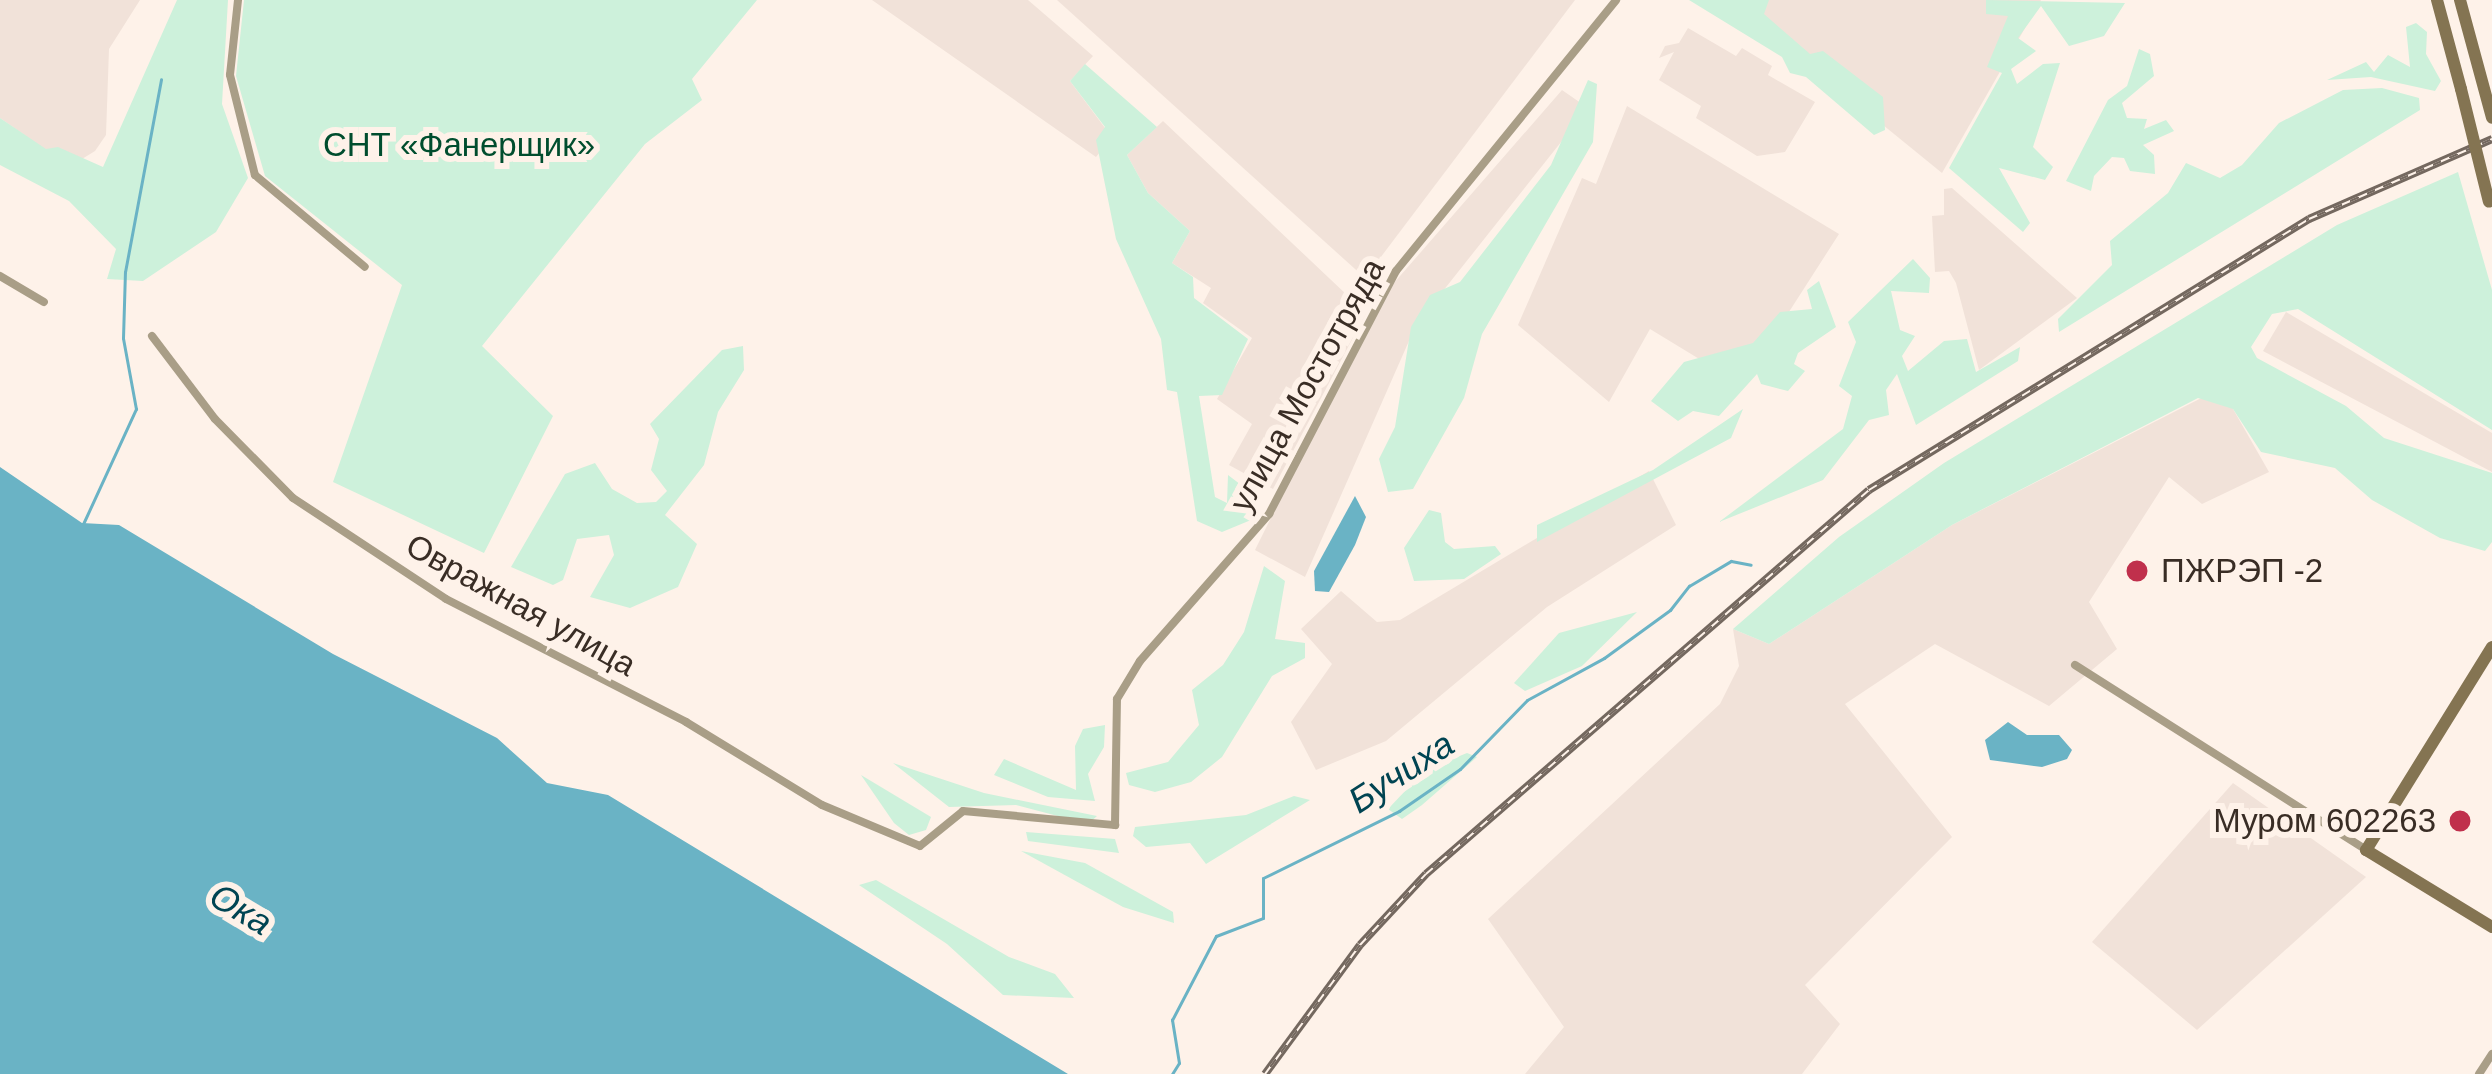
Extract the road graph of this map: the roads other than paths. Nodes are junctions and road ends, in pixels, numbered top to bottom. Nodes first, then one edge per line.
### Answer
1 (238, 0) edge
2 (1616, 0) edge
3 (2437, 0) edge
4 (2460, 0) edge
5 (2492, 118) edge
6 (2491, 207) edge
7 (365, 267) dead end
8 (0, 276) edge
9 (44, 302) dead end
10 (152, 336) dead end
11 (2492, 647) edge
12 (2074, 665) dead end
13 (920, 846) joint
14 (2366, 850) junction
15 (2492, 927) edge
16 (2492, 1054) edge
17 (2480, 1074) edge

1 - 7 street
2 - 13 street, улица Мостотряда
3 - 6 street, bridge
4 - 5 street
8 - 9 street
10 - 13 street, Овражная улица
11 - 14 street
12 - 14 street
14 - 15 street
16 - 17 street

